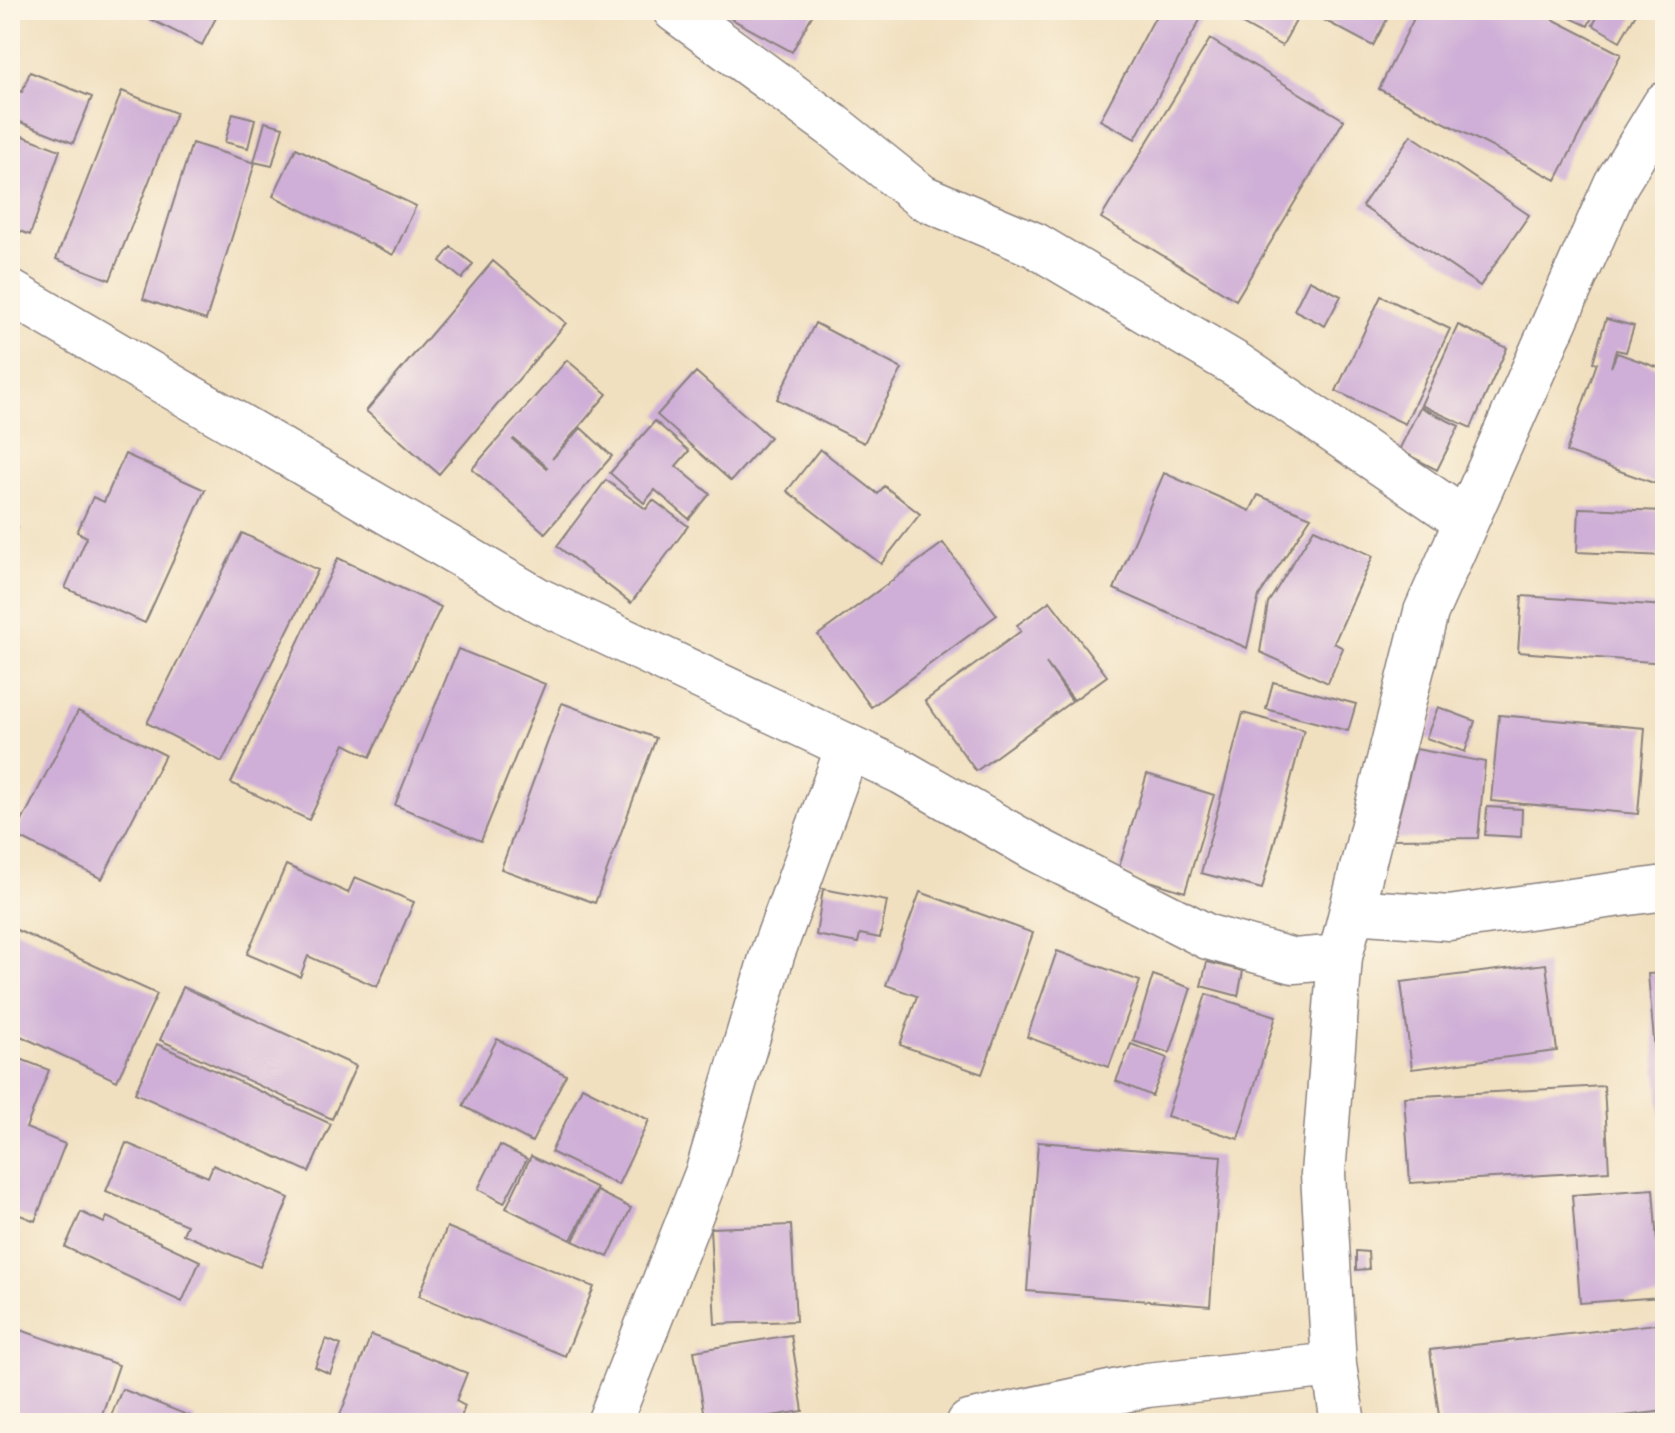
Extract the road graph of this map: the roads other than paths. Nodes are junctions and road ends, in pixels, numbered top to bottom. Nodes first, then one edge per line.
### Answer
1 (675, 10) edge
2 (1665, 104) edge
3 (10, 292) edge
4 (1466, 521) junction
5 (848, 747) junction
6 (1665, 888) edge
7 (1352, 911) junction
8 (1340, 957) junction
9 (1334, 1365) junction
10 (609, 1423) edge
11 (969, 1423) edge
12 (1343, 1423) edge

1 - 4 street
2 - 4 street
3 - 5 street
4 - 7 street
5 - 8 street
5 - 10 street
6 - 7 street
7 - 8 street
8 - 9 street
9 - 11 street
9 - 12 street

